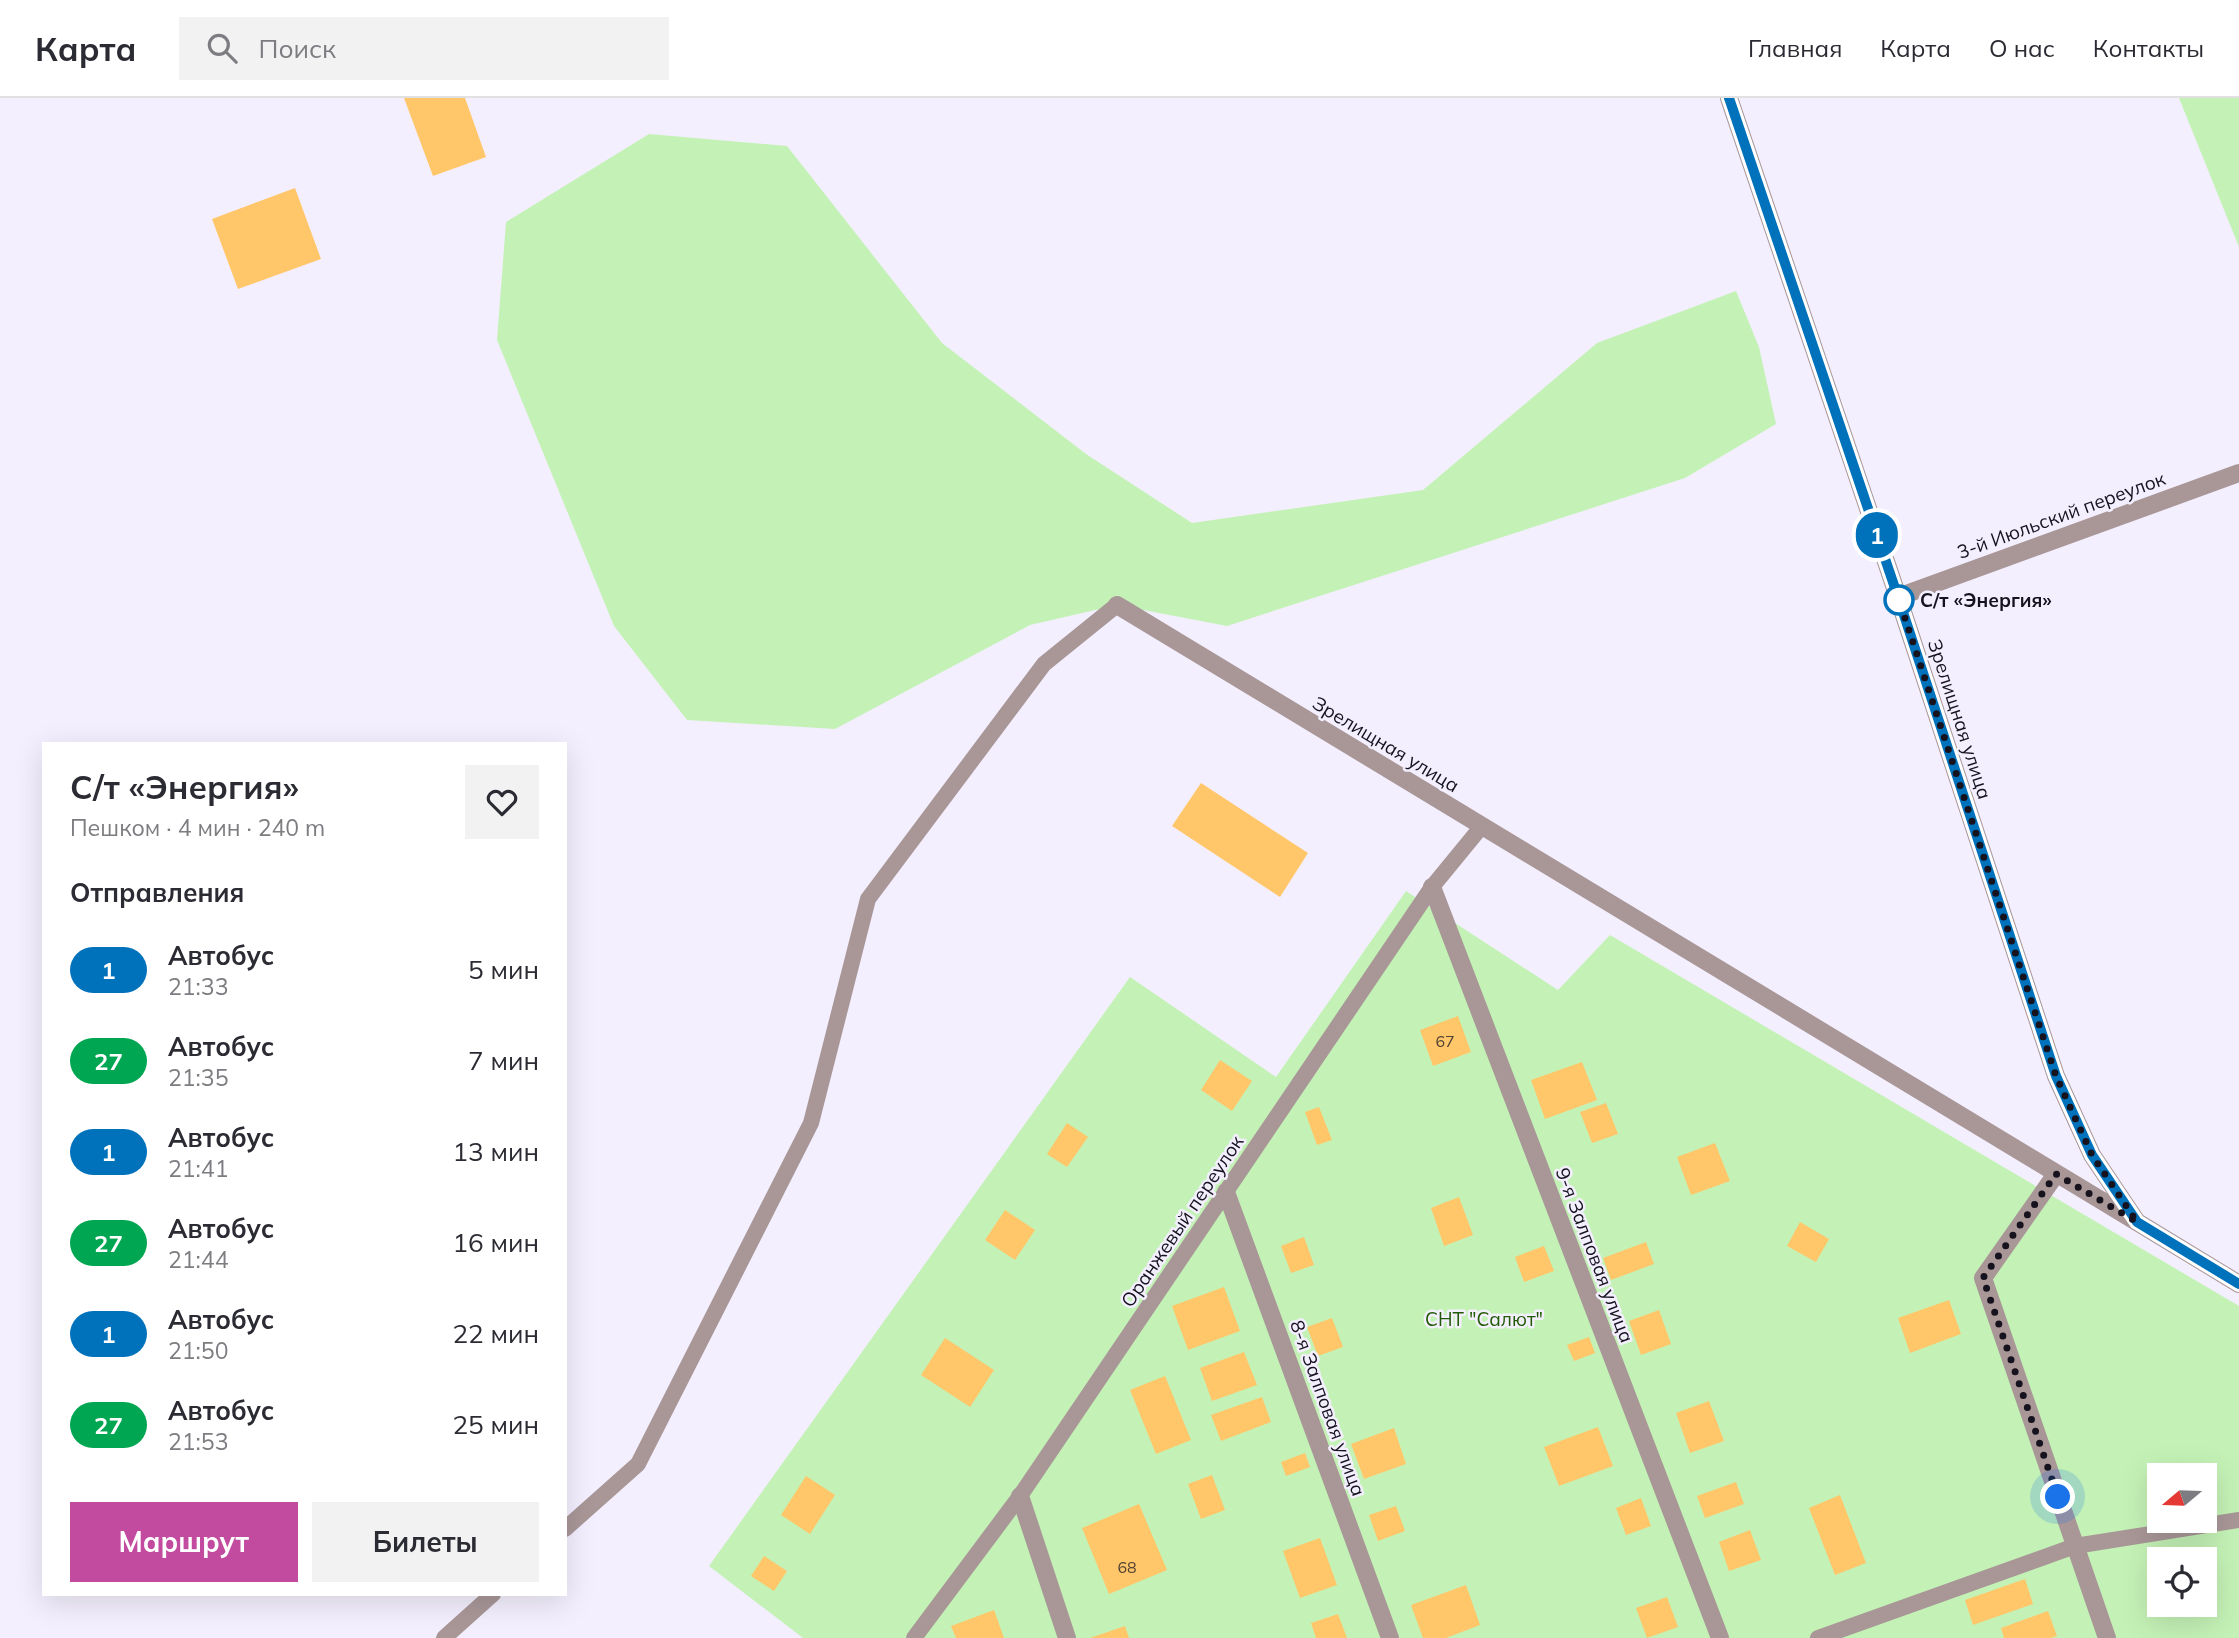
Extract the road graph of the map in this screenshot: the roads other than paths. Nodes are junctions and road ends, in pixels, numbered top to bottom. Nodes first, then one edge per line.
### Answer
1 (1729, 98) edge
2 (2239, 473) edge
3 (1898, 597) junction
4 (1117, 605) joint
5 (1482, 826) junction
6 (1432, 887) junction
7 (2056, 1174) junction
8 (1226, 1192) junction
9 (2137, 1222) junction
10 (2239, 1284) edge
11 (1020, 1496) junction
12 (2239, 1520) edge
13 (567, 1528) edge
14 (2075, 1546) junction
15 (491, 1596) edge
16 (444, 1638) edge
17 (914, 1638) edge
18 (1066, 1638) edge
19 (1390, 1638) edge
20 (1720, 1638) edge
21 (1818, 1638) edge
22 (2107, 1638) edge

1 - 3 street, Зрелищная улица
2 - 3 street, 3-й Июльский переулок
3 - 9 street, Зрелищная улица
4 - 5 street, Зрелищная улица
4 - 13 lane
5 - 6 lane, Оранжевый переулок
5 - 7 street, Зрелищная улица
6 - 8 lane, Оранжевый переулок
6 - 20 street, 9-я Залповая улица
7 - 9 street, Зрелищная улица
7 - 14 street
8 - 11 lane, Оранжевый переулок
8 - 19 street, 8-я Залповая улица
9 - 10 street, Зрелищная улица
11 - 17 lane, Оранжевый переулок
11 - 18 street
12 - 14 lane
14 - 21 lane
14 - 22 street
15 - 16 lane

